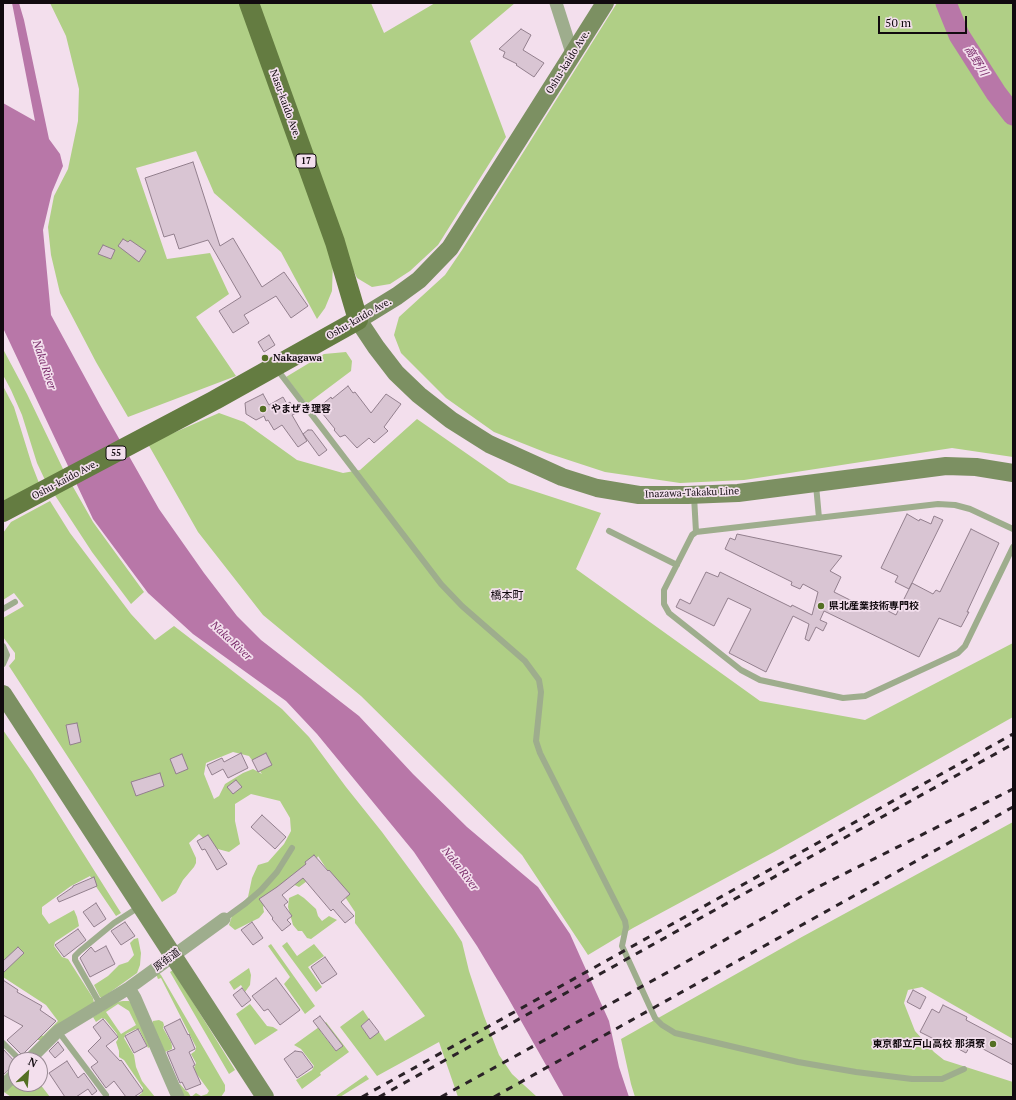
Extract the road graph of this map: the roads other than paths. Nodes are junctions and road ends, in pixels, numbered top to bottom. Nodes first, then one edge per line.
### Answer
1 (249, 3) edge
2 (556, 3) edge
3 (605, 3) edge
4 (572, 53) junction
5 (358, 320) junction
6 (275, 367) junction
7 (1013, 473) edge
8 (816, 482) junction
9 (694, 495) junction
10 (9, 509) edge
11 (819, 518) junction
12 (1013, 529) edge
13 (609, 531) dead end
14 (696, 532) junction
15 (1013, 547) edge
16 (677, 565) junction
17 (15, 602) dead end
18 (3, 608) edge
19 (3, 646) edge
20 (3, 664) edge
21 (3, 694) edge
22 (292, 848) dead end
23 (140, 906) junction
24 (224, 919) joint
25 (172, 956) junction
26 (129, 988) junction
27 (100, 1004) junction
28 (58, 1031) junction
29 (3, 1043) edge
30 (12, 1052) edge
31 (37, 1052) edge
32 (964, 1069) dead end
33 (106, 1095) dead end
34 (178, 1097) edge
35 (264, 1097) edge

1 - 5 main road, Nasu-kaido Ave. / 17
2 - 4 street
3 - 4 main road, Oshu-kaido Ave.
4 - 5 main road, Oshu-kaido Ave.
5 - 6 main road, Oshu-kaido Ave. / 55
5 - 9 main road, Inazawa-Takaku Line
6 - 10 main road, Oshu-kaido Ave. / 55
6 - 32 lane
7 - 8 main road, Inazawa-Takaku Line
8 - 9 main road, Inazawa-Takaku Line
8 - 11 lane
9 - 14 lane
11 - 12 lane
11 - 14 lane
13 - 16 lane
14 - 16 lane
15 - 16 lane
17 - 18 lane
19 - 20 lane
21 - 23 main road
22 - 24 lane, 原街道
23 - 25 main road
23 - 27 lane
24 - 25 street, 原街道
25 - 26 street, 原街道
25 - 35 main road
26 - 27 street, 原街道
26 - 34 street
27 - 28 street, 原街道
28 - 31 street, 原街道
28 - 33 lane
29 - 30 lane

